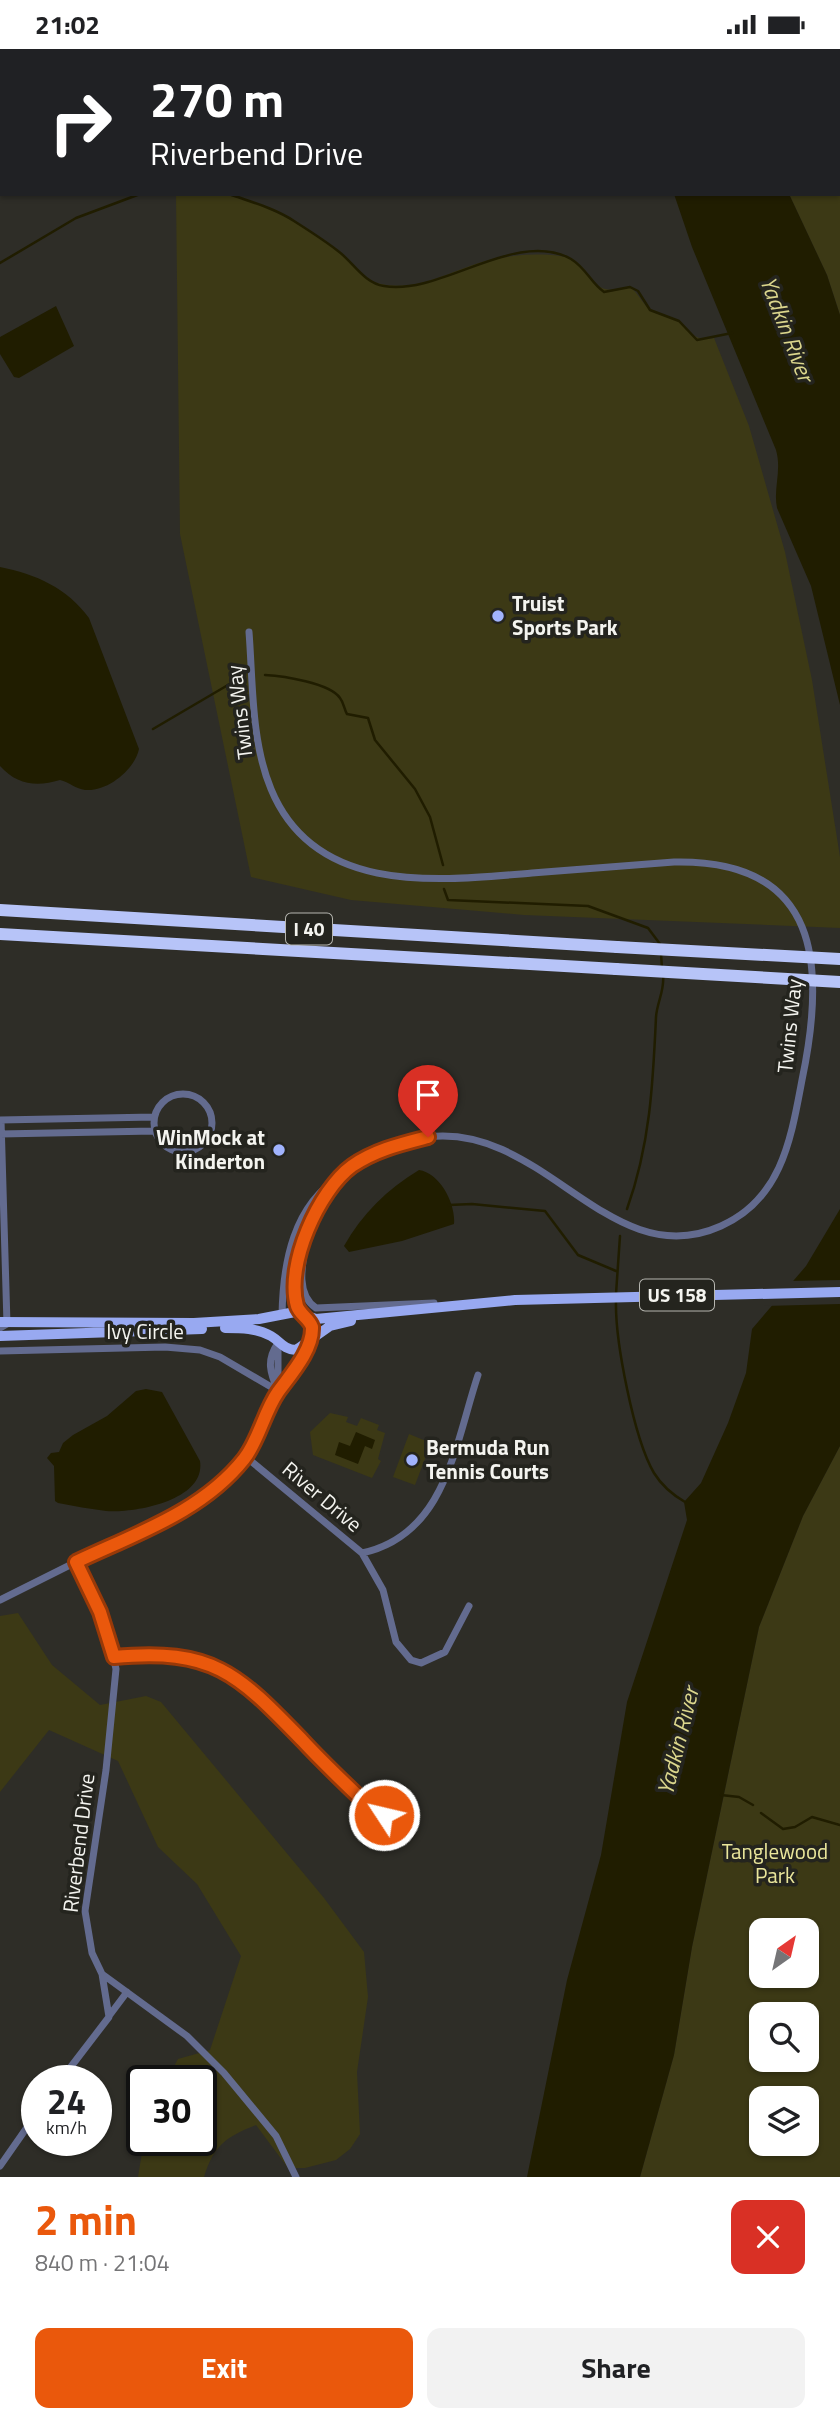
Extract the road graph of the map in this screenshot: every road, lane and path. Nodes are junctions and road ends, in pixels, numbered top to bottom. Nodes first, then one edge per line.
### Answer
1 (249, 632) dead end
2 (0, 910) edge
3 (0, 935) edge
4 (840, 959) edge
5 (840, 982) edge
6 (154, 1117) junction
7 (0, 1120) edge
8 (154, 1131) junction
9 (1, 1134) edge
10 (341, 1176) junction
11 (308, 1231) junction
12 (840, 1292) edge
13 (477, 1303) junction
14 (304, 1315) junction
15 (281, 1316) junction
16 (367, 1316) junction
17 (2, 1324) edge
18 (0, 1336) edge
19 (277, 1341) junction
20 (310, 1341) junction
21 (0, 1351) edge
22 (478, 1374) dead end
23 (278, 1391) junction
24 (246, 1457) junction
25 (362, 1553) junction
26 (76, 1562) junction
27 (0, 1600) edge
28 (469, 1606) dead end
29 (114, 1657) junction
30 (384, 1819) dead end
31 (102, 1974) junction
32 (127, 1991) junction
33 (108, 2017) junction
34 (72, 2065) edge
35 (21, 2136) edge
36 (0, 2166) edge
37 (296, 2177) edge

1 - 10 street, Twins Way
2 - 4 highway, I 40, bridge
3 - 5 highway, I 40, bridge
6 - 7 street
6 - 8 street
6 - 8 street
7 - 9 street
8 - 9 street
9 - 17 street
10 - 11 street, Twins Way
10 - 15 street, Twins Way
11 - 13 street, Twins Way
11 - 14 street, Twins Way
12 - 13 main road, US 158
13 - 16 main road, US 158
14 - 15 main road
14 - 16 main road, US 158
14 - 20 main road
15 - 17 main road
15 - 19 main road
16 - 20 main road, US 158
18 - 19 main road
19 - 20 main road
19 - 23 street
20 - 23 street
21 - 23 street, Ivy Circle
22 - 25 street, River Drive
23 - 24 street
24 - 25 street, River Drive
24 - 26 street
25 - 28 street
26 - 27 street
26 - 29 street, Riverbend Drive
29 - 30 street
29 - 31 street, Riverbend Drive
31 - 32 street
31 - 33 street, Riverbend Drive
32 - 33 street
32 - 37 street
33 - 34 street
35 - 36 street

